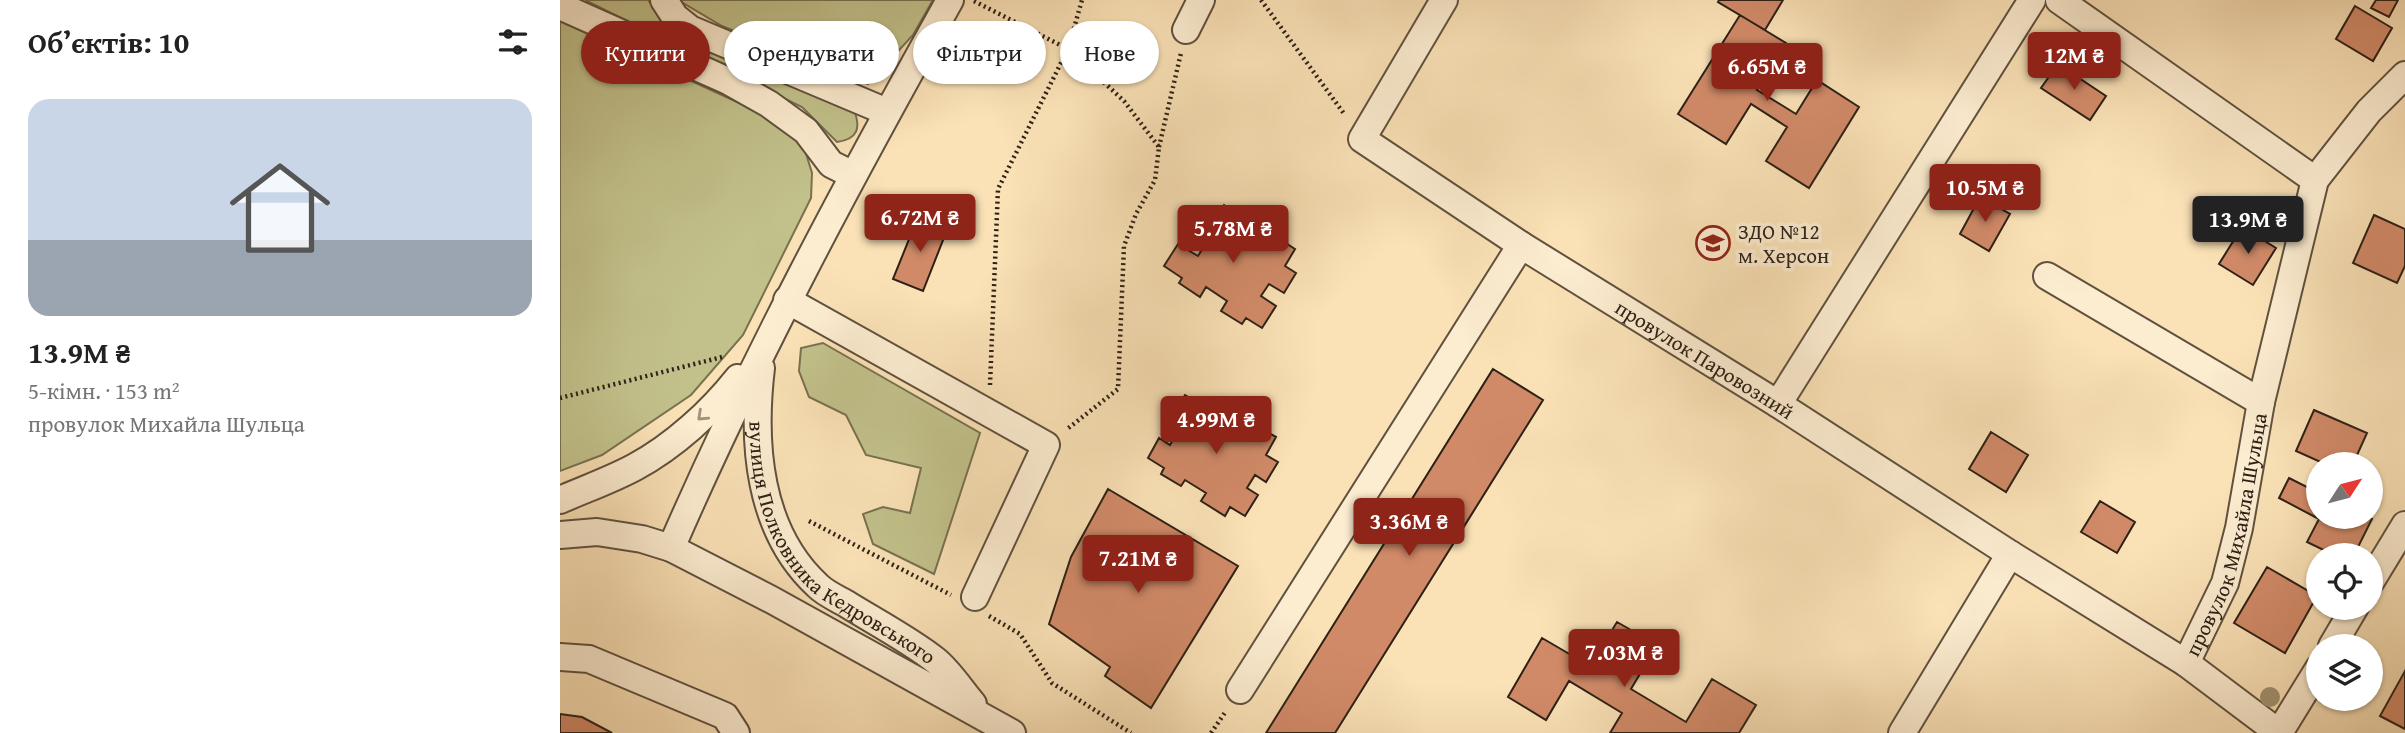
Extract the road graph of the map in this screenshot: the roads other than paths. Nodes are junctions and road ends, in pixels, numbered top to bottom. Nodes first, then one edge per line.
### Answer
1 (664, 0) edge
2 (950, 0) edge
3 (1201, 0) edge
4 (1444, 0) edge
5 (2032, 0) edge
6 (2059, 0) edge
7 (560, 6) edge
8 (1186, 30) road end
9 (2405, 75) edge
10 (887, 112) junction
11 (853, 175) junction
12 (2315, 180) junction
13 (1521, 245) junction
14 (2047, 276) dead end
15 (787, 300) junction
16 (763, 346) junction
17 (2262, 402) junction
18 (1778, 404) junction
19 (560, 500) edge
20 (2405, 525) edge
21 (560, 535) edge
22 (671, 548) junction
23 (2010, 554) junction
24 (2383, 561) edge
25 (973, 601) road end
26 (560, 657) edge
27 (2186, 663) junction
28 (2306, 689) edge
29 (1240, 690) dead end
30 (984, 715) junction
31 (736, 733) edge
32 (1012, 733) edge
33 (1902, 733) edge
34 (2279, 733) edge

1 - 10 street
2 - 10 street, вулиця Полковника Кедровського
3 - 8 street
4 - 13 street, провулок Паровозний
5 - 18 street
6 - 12 street
7 - 11 street
9 - 12 street, провулок Михайла Шульца
10 - 11 street, вулиця Полковника Кедровського
11 - 15 street, вулиця Полковника Кедровського
12 - 17 street, провулок Михайла Шульца
13 - 18 street, провулок Паровозний
13 - 29 street
14 - 17 street, провулок Михайла Шульца
15 - 16 street, вулиця Полковника Кедровського
15 - 25 street
16 -> 19 street, вулиця Полковника Кедровського
16 - 22 street, вулиця Полковника Кедровського
16 - 30 street, вулиця Полковника Кедровського
17 - 27 street, провулок Михайла Шульца
18 - 23 street, провулок Паровозний
20 - 24 street
21 - 22 street
22 - 30 street
23 - 27 street, провулок Паровозний
23 - 33 street
26 - 31 street
27 - 34 street, провулок Паровозний
28 - 34 street
30 - 32 street

